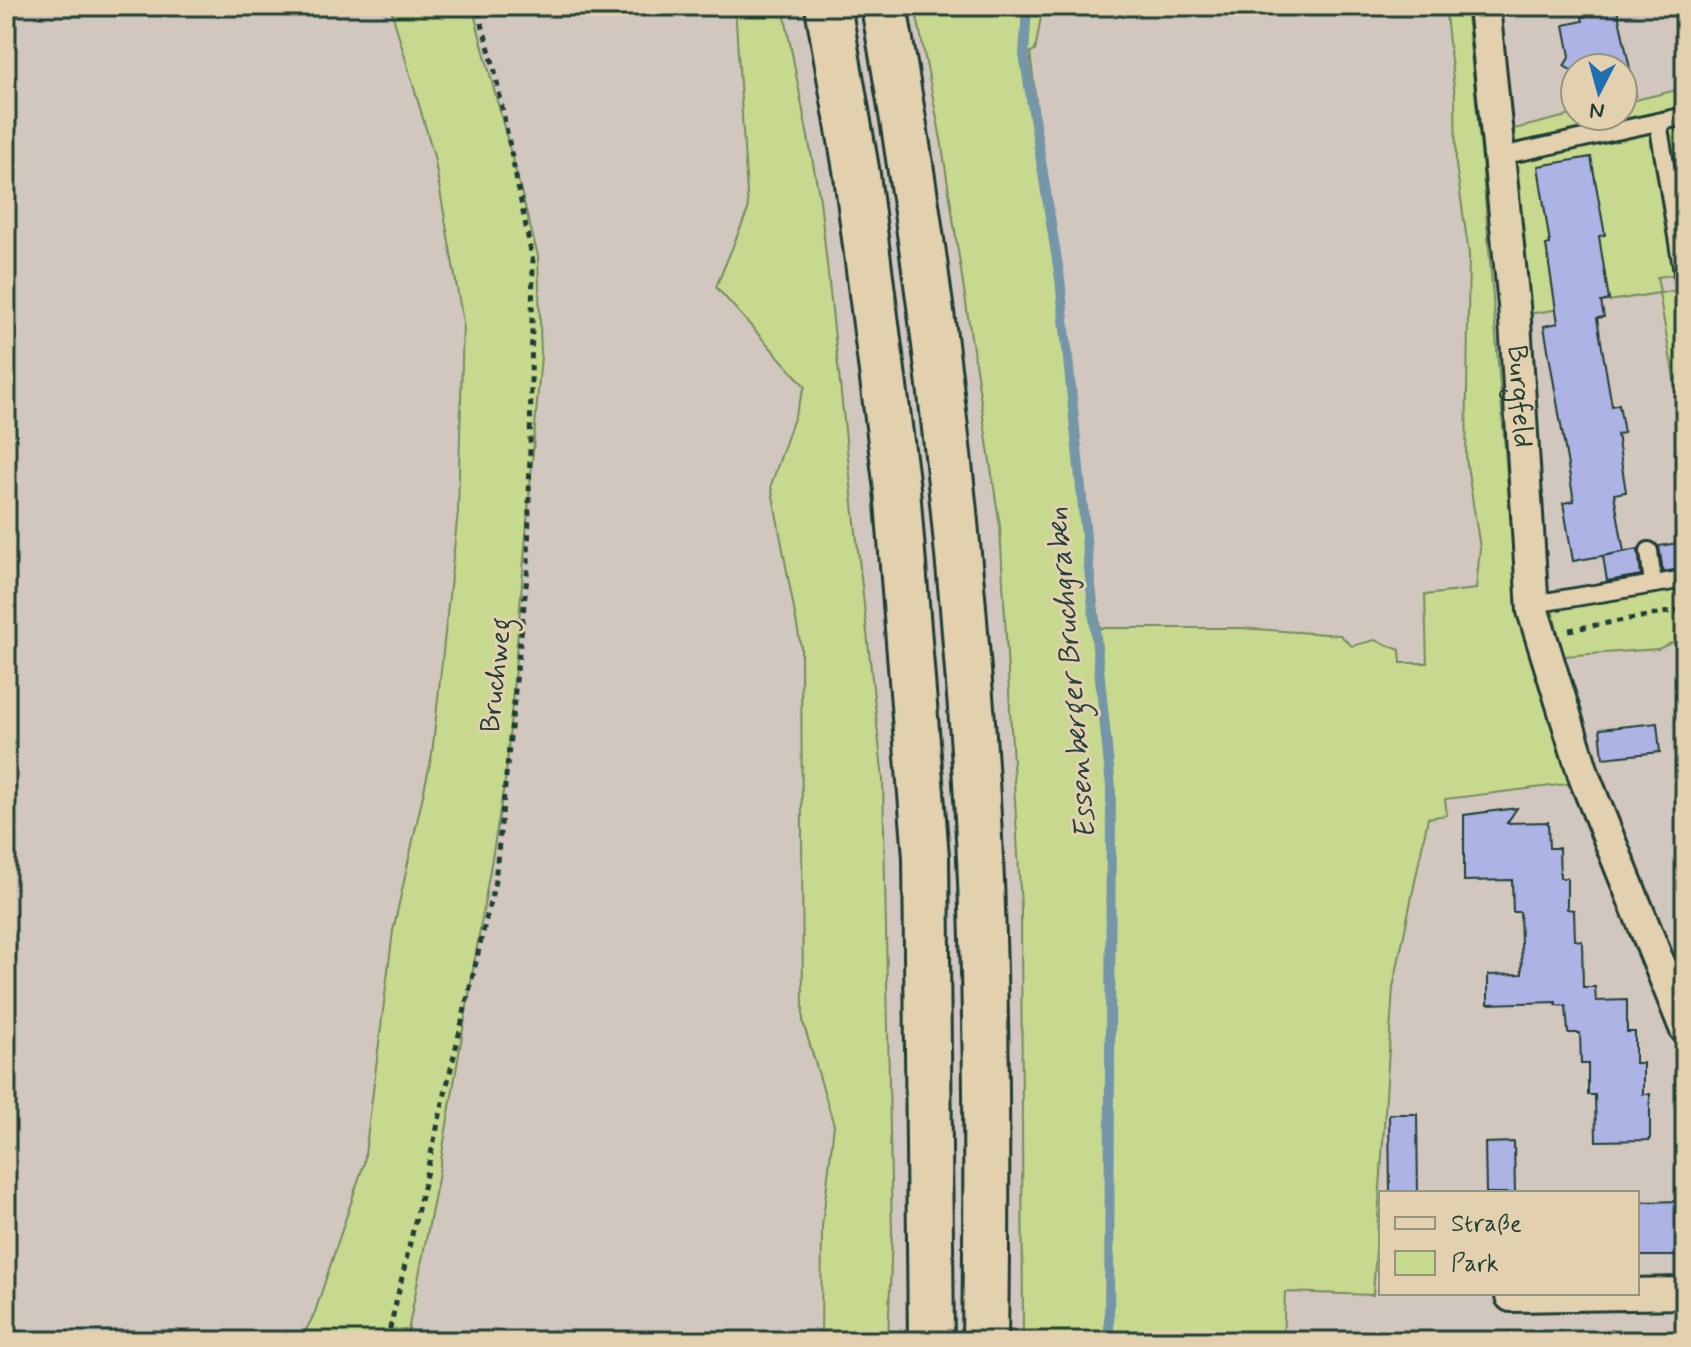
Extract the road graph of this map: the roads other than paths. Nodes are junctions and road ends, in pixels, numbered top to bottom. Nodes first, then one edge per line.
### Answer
1 (828, 6) edge
2 (884, 6) edge
3 (1484, 6) edge
4 (1685, 116) edge
5 (1658, 122) junction
6 (1501, 156) junction
7 (1685, 285) edge
8 (1649, 551) dead end
9 (1685, 579) edge
10 (1653, 584) junction
11 (1533, 604) junction
12 (1685, 1028) edge
13 (1685, 1293) edge
14 (1639, 1294) edge
15 (1569, 1295) edge
16 (1511, 1296) dead end
17 (931, 1341) edge
18 (985, 1341) edge

1 - 17 highway
2 - 18 highway
3 - 6 street, Burgfeld
4 - 5 lane
5 - 6 lane
5 - 7 lane
6 - 11 street, Burgfeld
8 - 10 lane
9 - 10 lane
10 - 11 lane
11 - 12 street, Burgfeld
13 - 14 street
15 - 16 street

